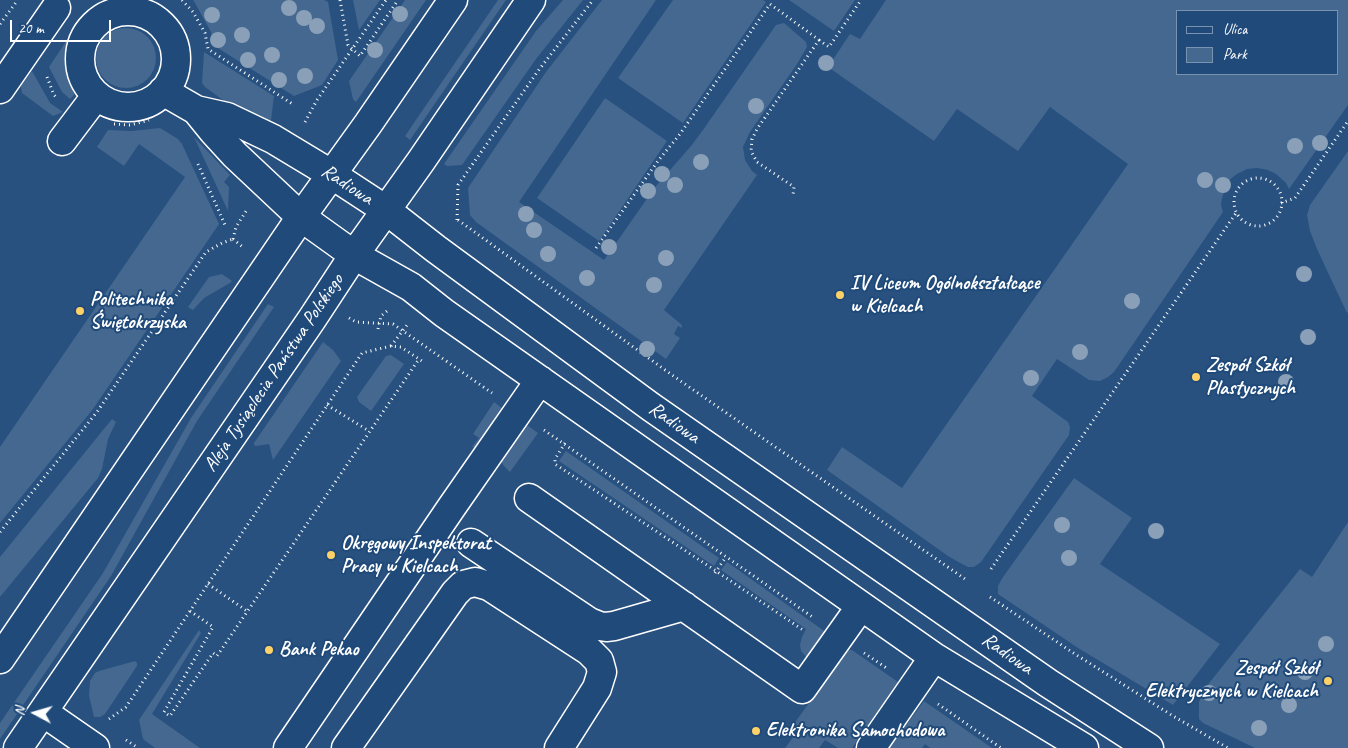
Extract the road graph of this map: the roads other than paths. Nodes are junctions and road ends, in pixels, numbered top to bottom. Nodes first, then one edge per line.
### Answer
1 (453, 0) edge
2 (531, 0) edge
3 (50, 4) edge
4 (88, 32) junction
5 (0, 89) edge
6 (164, 91) junction
7 (96, 96) junction
8 (196, 110) junction
9 (62, 141) dead end
10 (331, 174) junction
11 (386, 210) junction
12 (301, 217) junction
13 (354, 255) junction
14 (540, 380) junction
15 (530, 498) dead end
16 (470, 543) dead end
17 (684, 606) junction
18 (861, 606) junction
19 (934, 657) junction
20 (0, 659) edge
21 (43, 712) junction
22 (18, 748) edge
23 (95, 748) edge
24 (288, 748) edge
25 (346, 748) edge
26 (559, 748) edge
27 (871, 748) edge
28 (1084, 748) edge
29 (1149, 748) edge

1 - 10 street
2 - 11 street, Aleja Tysiąclecia Państwa Polskiego
3 - 4 street
3 - 5 street
4 - 6 street
4 - 7 street
6 - 7 street
6 - 8 street, Radiowa
7 - 9 street
8 - 10 street, Radiowa
8 - 12 street, Radiowa
10 - 11 street, Radiowa
10 - 12 street
11 - 13 street, Aleja Tysiąclecia Państwa Polskiego
11 - 29 street, Radiowa
12 - 13 street, Radiowa
12 - 20 street
13 - 14 street, Radiowa
13 - 21 street, Aleja Tysiąclecia Państwa Polskiego
14 - 18 street, Radiowa
14 - 24 street
15 - 17 street
16 - 17 street
17 - 18 street
18 - 19 street, Radiowa
19 - 27 street
19 - 28 street, Radiowa
21 - 22 street, Aleja Tysiąclecia Państwa Polskiego
21 - 23 street
25 - 26 street

